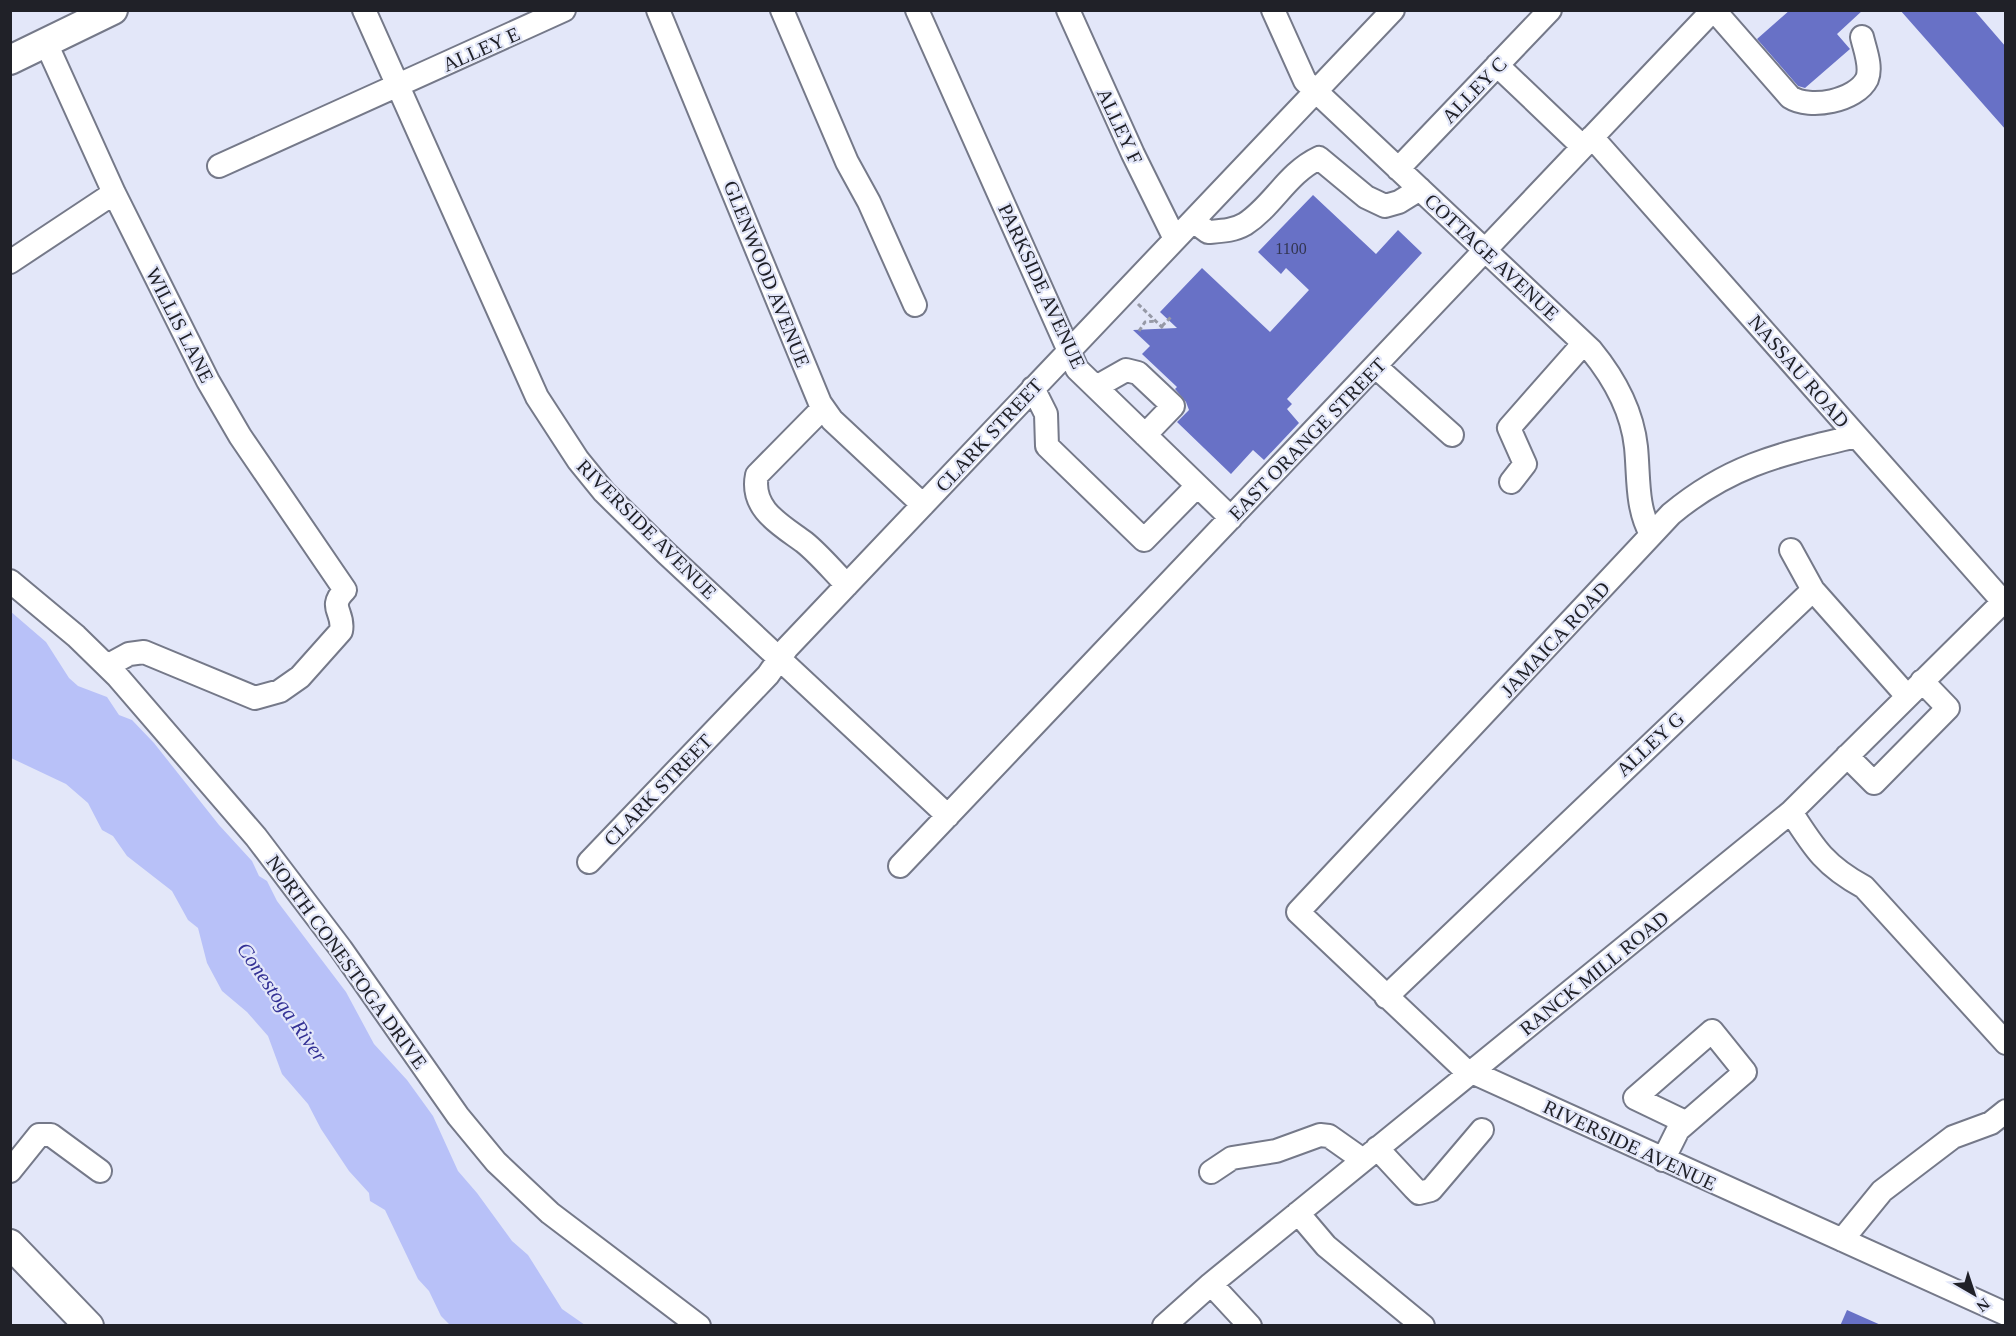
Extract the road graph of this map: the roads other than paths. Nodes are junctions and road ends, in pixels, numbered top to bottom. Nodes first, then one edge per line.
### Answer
1 (364, 10) edge
2 (564, 10) edge
3 (658, 10) edge
4 (782, 10) edge
5 (916, 10) edge
6 (1068, 10) edge
7 (1273, 10) edge
8 (1393, 10) edge
9 (1550, 10) edge
10 (1714, 10) edge
11 (105, 12) edge
12 (1862, 37) dead end
13 (46, 43) junction
14 (10, 60) edge
15 (1497, 65) junction
16 (398, 86) junction
17 (1316, 91) junction
18 (1588, 142) junction
19 (219, 166) dead end
20 (1398, 169) junction
21 (1420, 189) junction
22 (114, 193) junction
23 (1201, 226) junction
24 (1175, 239) junction
25 (1485, 250) junction
26 (10, 262) edge
27 (915, 305) dead end
28 (1583, 344) junction
29 (1069, 351) junction
30 (1376, 367) junction
31 (1096, 387) junction
32 (1034, 388) junction
33 (823, 408) junction
34 (1145, 435) junction
35 (1452, 435) dead end
36 (1856, 436) junction
37 (1511, 482) dead end
38 (1197, 486) junction
39 (923, 505) junction
40 (1230, 518) junction
41 (1651, 534) junction
42 (1791, 550) dead end
43 (10, 581) edge
44 (847, 585) junction
45 (1814, 590) junction
46 (2004, 602) edge
47 (780, 659) junction
48 (107, 666) junction
49 (1915, 689) junction
50 (1847, 756) junction
51 (1791, 812) junction
52 (948, 816) junction
53 (589, 862) dead end
54 (900, 866) dead end
55 (1298, 912) joint
56 (1386, 997) junction
57 (2006, 1043) edge
58 (1472, 1072) junction
59 (2006, 1111) edge
60 (1685, 1122) junction
61 (1482, 1130) dead end
62 (1370, 1154) junction
63 (1663, 1160) junction
64 (10, 1171) edge
65 (100, 1172) dead end
66 (1210, 1172) dead end
67 (1298, 1213) junction
68 (1842, 1240) junction
69 (10, 1244) edge
70 (1211, 1284) junction
71 (2006, 1314) edge
72 (89, 1326) edge
73 (699, 1326) edge
74 (1164, 1326) edge
75 (1250, 1326) edge
76 (1423, 1326) edge

1 - 16 street, RIVERSIDE AVENUE
2 - 16 street, ALLEY E
3 - 33 street, GLENWOOD AVENUE
4 - 27 street
5 - 29 street, PARKSIDE AVENUE
6 - 24 street, ALLEY F
7 - 17 street, COTTAGE AVENUE
8 - 17 street, CLARK STREET
9 - 15 street, ALLEY C
10 - 12 street
10 - 18 street, EAST ORANGE STREET
11 - 13 main road
13 - 14 main road
13 - 22 street, WILLIS LANE
15 - 18 street, NASSAU ROAD
15 - 20 street, ALLEY C
16 - 19 street, ALLEY E
16 - 47 street, RIVERSIDE AVENUE
17 - 20 street, COTTAGE AVENUE
17 - 23 street, CLARK STREET
18 - 25 street, EAST ORANGE STREET
18 - 36 street, NASSAU ROAD
20 - 21 street, COTTAGE AVENUE
21 - 23 street
21 - 25 street, COTTAGE AVENUE
22 - 26 street
22 - 48 street, WILLIS LANE
23 - 24 street, CLARK STREET
24 - 29 street, CLARK STREET
25 - 28 street, COTTAGE AVENUE
25 - 30 street, EAST ORANGE STREET
28 - 37 street
28 - 41 street, COTTAGE AVENUE
29 - 31 street, PARKSIDE AVENUE
29 - 32 street, CLARK STREET
30 - 35 street
30 - 40 street, EAST ORANGE STREET
31 - 34 street, PARKSIDE AVENUE
31 - 34 street
32 - 38 street
32 - 39 street, CLARK STREET
33 - 39 street, GLENWOOD AVENUE
33 - 44 street
34 - 38 street, PARKSIDE AVENUE
36 - 41 street, JAMAICA ROAD
36 - 46 street, NASSAU ROAD
38 - 40 street, PARKSIDE AVENUE
39 - 44 street, CLARK STREET
40 - 52 street, EAST ORANGE STREET
41 - 55 street, JAMAICA ROAD
42 - 45 street
43 - 48 street, NORTH CONESTOGA DRIVE
44 - 47 street, CLARK STREET
45 - 49 street
45 - 56 street, ALLEY G
46 - 49 street, RANCK MILL ROAD
47 - 52 street, RIVERSIDE AVENUE
47 - 53 street, CLARK STREET
48 - 73 street, NORTH CONESTOGA DRIVE
49 - 50 street, RANCK MILL ROAD
49 - 50 street
50 - 51 street, RANCK MILL ROAD
51 - 57 street
51 - 58 street, RANCK MILL ROAD
52 - 54 street, EAST ORANGE STREET
55 - 56 street, RIVERSIDE AVENUE
56 - 58 street, RIVERSIDE AVENUE
58 - 62 street, RANCK MILL ROAD
58 - 63 street, RIVERSIDE AVENUE
59 - 68 street
60 - 60 street
60 - 63 street
61 - 62 street
62 - 66 street
62 - 67 street, RANCK MILL ROAD
63 - 68 street, RIVERSIDE AVENUE
64 - 65 street
67 - 70 street, RANCK MILL ROAD
67 - 76 street
68 - 71 street, RIVERSIDE AVENUE
69 - 72 main road
70 - 74 street, RANCK MILL ROAD
70 - 75 street

